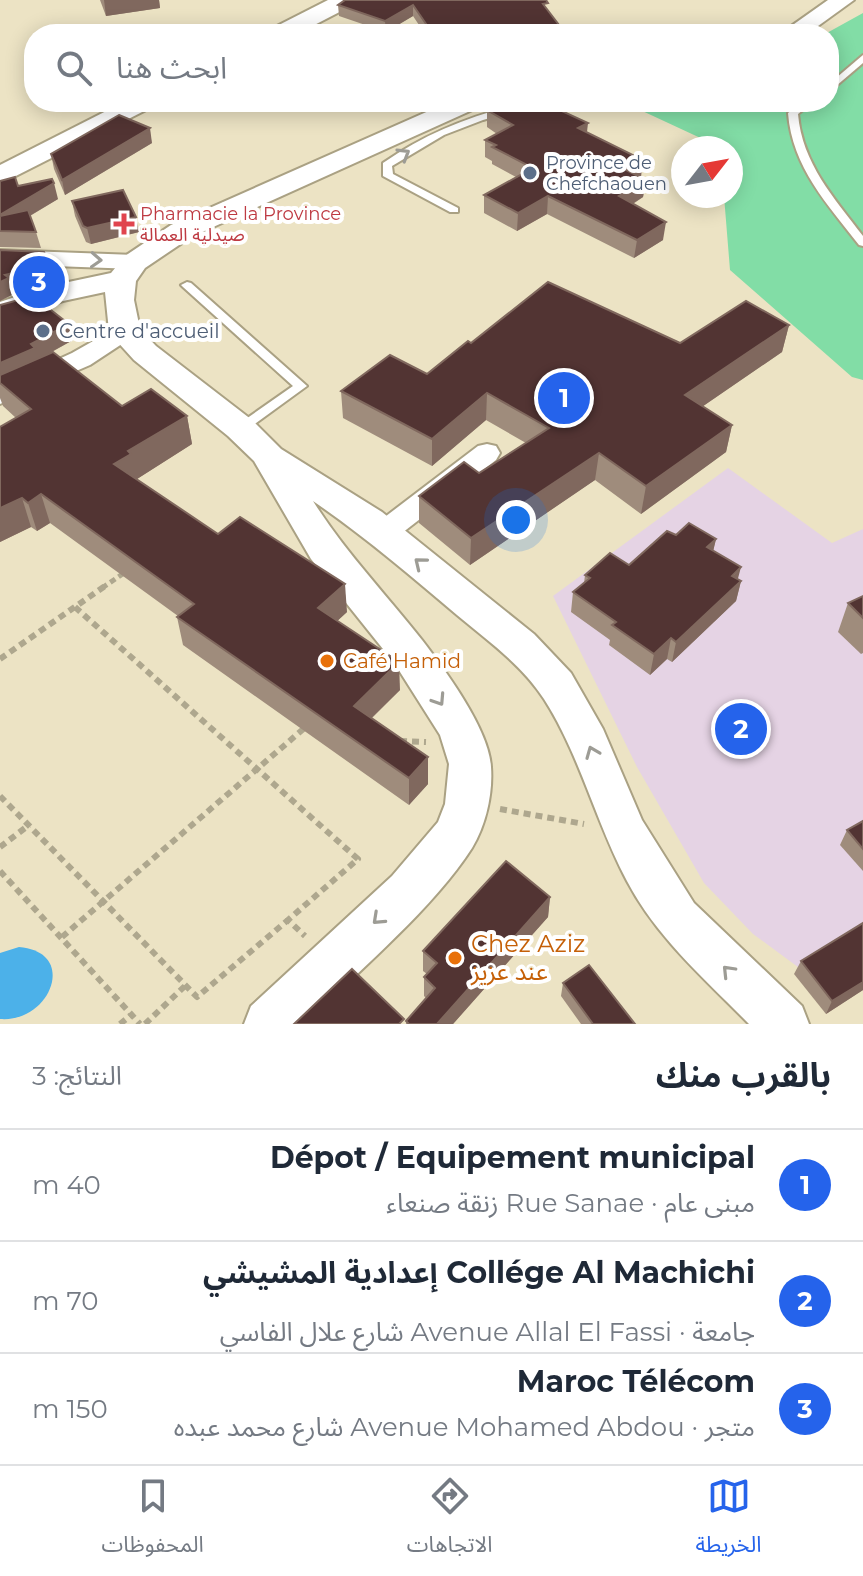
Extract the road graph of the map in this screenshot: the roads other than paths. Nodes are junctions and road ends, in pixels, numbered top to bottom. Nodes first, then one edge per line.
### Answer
1 (345, 0) edge
2 (805, 0) edge
3 (843, 0) edge
4 (298, 24) edge
5 (797, 24) edge
6 (808, 24) edge
7 (863, 58) edge
8 (839, 80) edge
9 (124, 112) edge
10 (448, 112) edge
11 (493, 112) edge
12 (794, 112) edge
13 (0, 176) edge
14 (454, 210) dead end
15 (863, 243) edge
16 (0, 257) edge
17 (128, 271) junction
18 (187, 285) dead end
19 (0, 312) edge
20 (125, 331) junction
21 (0, 396) edge
22 (253, 441) junction
23 (487, 453) dead end
24 (374, 525) junction
25 (324, 549) junction
26 (269, 1024) edge
27 (784, 1024) edge

1 - 4 street
2 - 5 street
3 - 6 street
7 - 8 lane
9 - 13 street
10 - 17 street
14 -> 11 lane
12 - 15 lane
16 -> 17 street
17 - 19 street
17 - 20 street
18 - 22 lane
20 - 21 street
20 - 22 street
22 - 24 street
22 - 25 street
23 - 24 street
24 - 25 street
27 -> 24 street
25 -> 26 street

